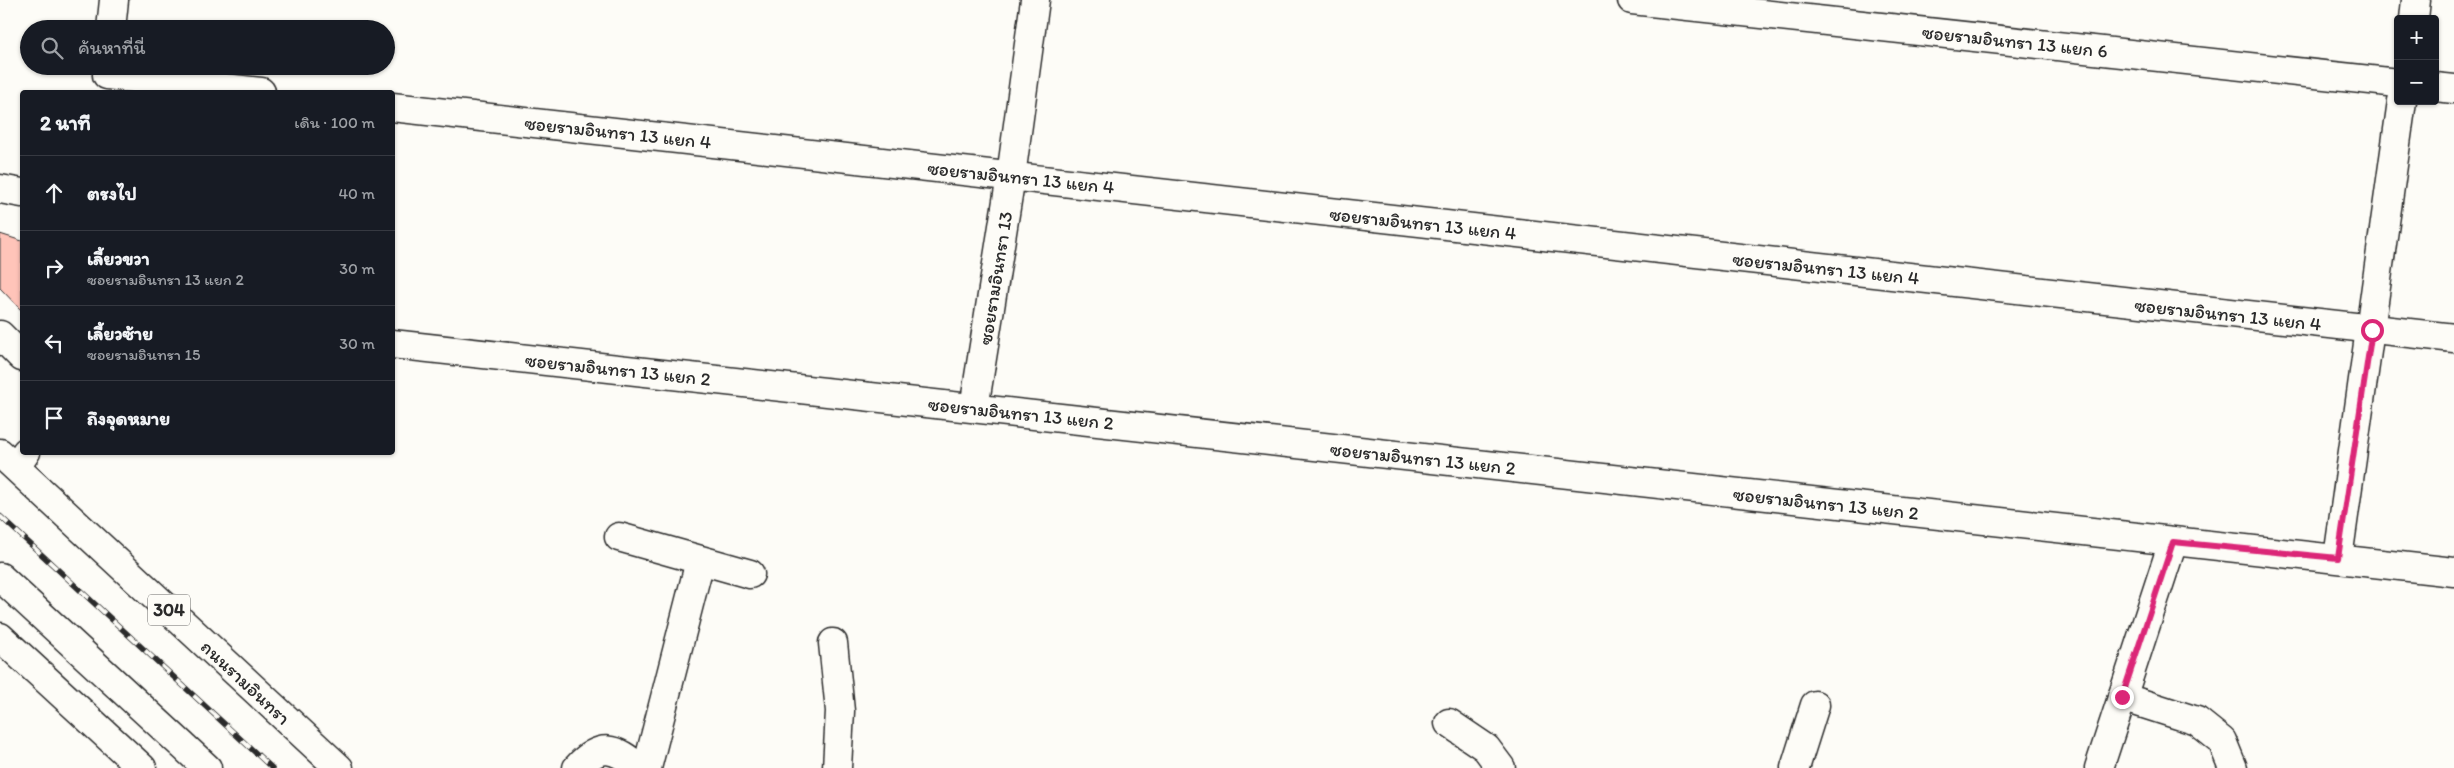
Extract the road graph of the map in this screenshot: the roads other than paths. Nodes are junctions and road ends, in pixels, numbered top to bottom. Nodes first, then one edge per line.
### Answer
1 (114, 0) edge
2 (1035, 0) edge
3 (1632, 0) edge
4 (2416, 0) edge
5 (2414, 15) edge
6 (112, 20) edge
7 (107, 78) edge
8 (2394, 83) edge
9 (2439, 87) edge
10 (2454, 89) edge
11 (239, 90) edge
12 (2401, 105) edge
13 (395, 107) edge
14 (1011, 176) junction
15 (0, 189) edge
16 (20, 193) edge
17 (2372, 330) junction
18 (0, 335) edge
19 (2454, 338) edge
20 (395, 344) edge
21 (20, 355) edge
22 (974, 408) junction
23 (14, 457) edge
24 (619, 537) dead end
25 (2173, 542) junction
26 (2338, 558) junction
27 (700, 561) junction
28 (2454, 572) edge
29 (750, 574) dead end
30 (0, 577) edge
31 (0, 637) edge
32 (833, 643) dead end
33 (2122, 697) junction
34 (1816, 705) dead end
35 (1448, 723) dead end
36 (142, 768) edge
37 (207, 768) edge
38 (339, 768) edge
39 (577, 768) edge
40 (639, 768) edge
41 (647, 768) edge
42 (837, 768) edge
43 (1501, 768) edge
44 (1795, 768) edge
45 (2099, 768) edge
46 (2233, 768) edge

1 - 6 street
2 - 14 street, ซอยรามอินทรา 13
3 - 8 street, ซอยรามอินทรา 13 แยก 6
4 - 5 street
7 - 11 street
9 - 10 street
12 - 17 street
13 - 14 street, ซอยรามอินทรา 13 แยก 4
14 - 17 street, ซอยรามอินทรา 13 แยก 4
14 - 22 street, ซอยรามอินทรา 13
15 - 16 street
17 - 19 street, ซอยรามอินทรา 13 แยก 4
17 - 26 street
18 - 21 street
20 - 22 street, ซอยรามอินทรา 13 แยก 2
22 - 25 street, ซอยรามอินทรา 13 แยก 2
23 - 38 street, ถนนรามอินทรา / 304
24 - 27 street
25 - 26 street, ซอยรามอินทรา 13 แยก 2
25 - 33 street
26 - 28 street, ซอยรามอินทรา 13 แยก 2
27 - 29 street
27 - 41 street
30 - 37 street
31 - 36 street
32 - 42 street
33 - 45 street
33 - 46 street
34 - 44 street
35 - 43 street
39 - 40 street

